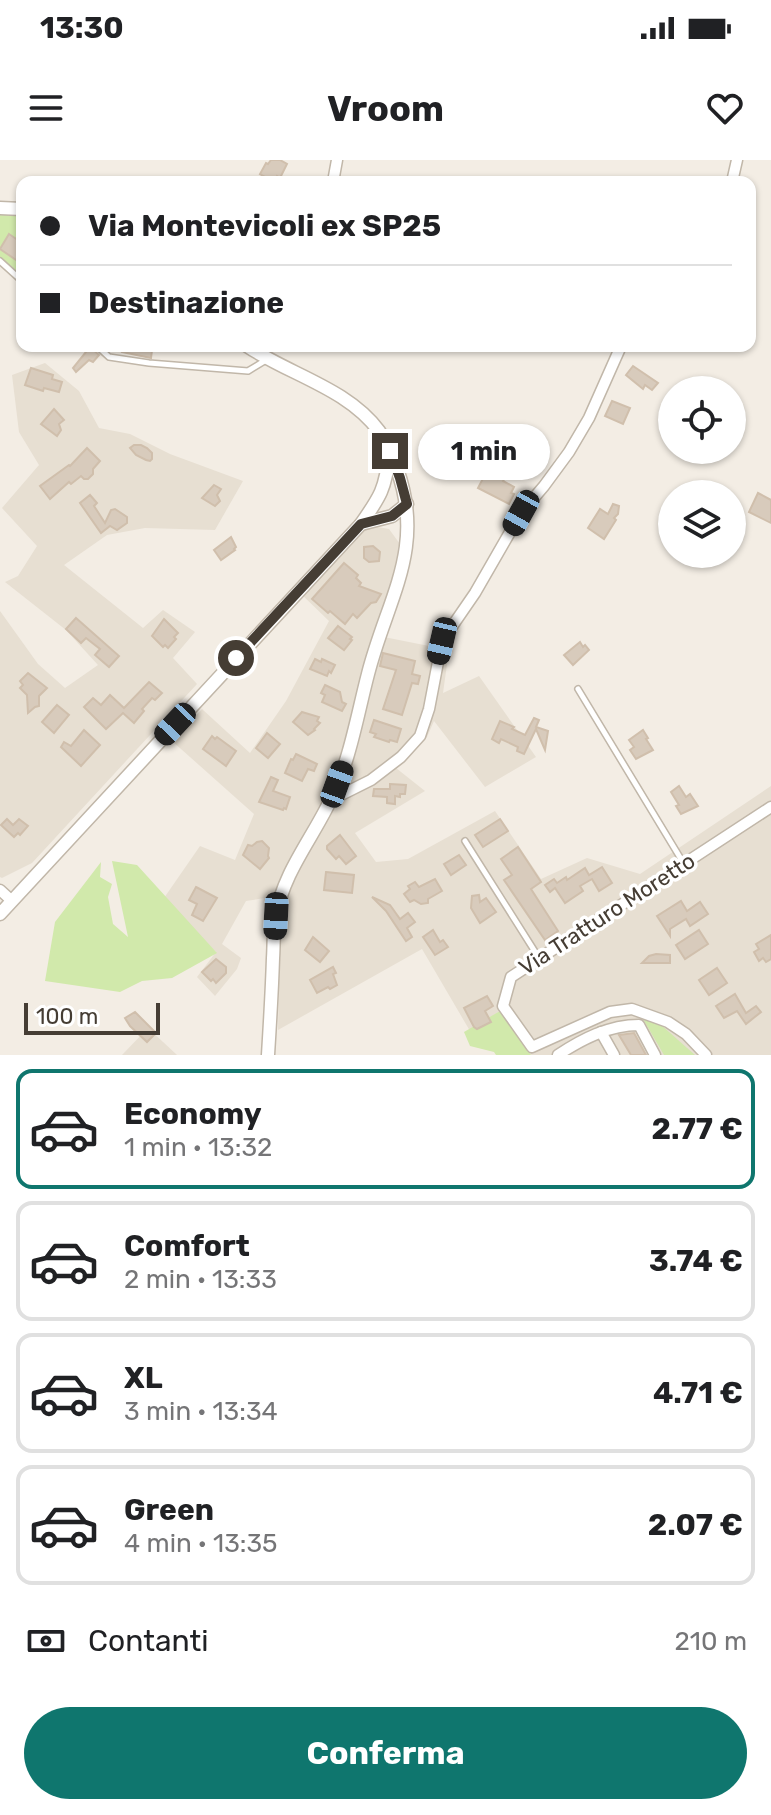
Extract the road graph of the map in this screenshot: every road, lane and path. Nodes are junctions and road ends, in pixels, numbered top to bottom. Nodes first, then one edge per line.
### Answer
1 (0, 261) edge
2 (16, 276) edge
3 (104, 352) edge
4 (257, 352) edge
5 (618, 352) edge
6 (267, 359) junction
7 (390, 451) junction
8 (380, 498) junction
9 (407, 504) junction
10 (376, 519) junction
11 (361, 524) junction
12 (407, 533) junction
13 (578, 689) dead end
14 (331, 800) junction
15 (771, 807) edge
16 (465, 841) dead end
17 (684, 864) junction
18 (0, 890) edge
19 (12, 901) junction
20 (0, 914) edge
21 (539, 958) junction
22 (566, 1032) junction
23 (601, 1032) junction
24 (574, 1044) junction
25 (268, 1055) edge
26 (558, 1055) edge
27 (614, 1055) edge
28 (655, 1055) edge
29 (706, 1055) edge

1 - 2 lane
3 - 6 lane
4 - 6 street
5 - 14 street
6 - 7 street
7 - 8 street
7 - 9 street
8 - 9 street
8 - 11 street
9 - 10 street
9 - 12 street
10 - 11 street
10 - 12 street
11 - 19 street
12 - 14 street
13 - 17 lane
14 - 25 street
15 - 17 street, Via Tratturo Moretto
16 - 21 lane
17 - 21 street, Via Tratturo Moretto
18 - 19 street
19 - 20 street
21 - 22 street, Via Tratturo Moretto
22 - 24 street
22 - 29 street
23 - 24 street
23 - 27 street
23 - 28 street
24 - 26 street

